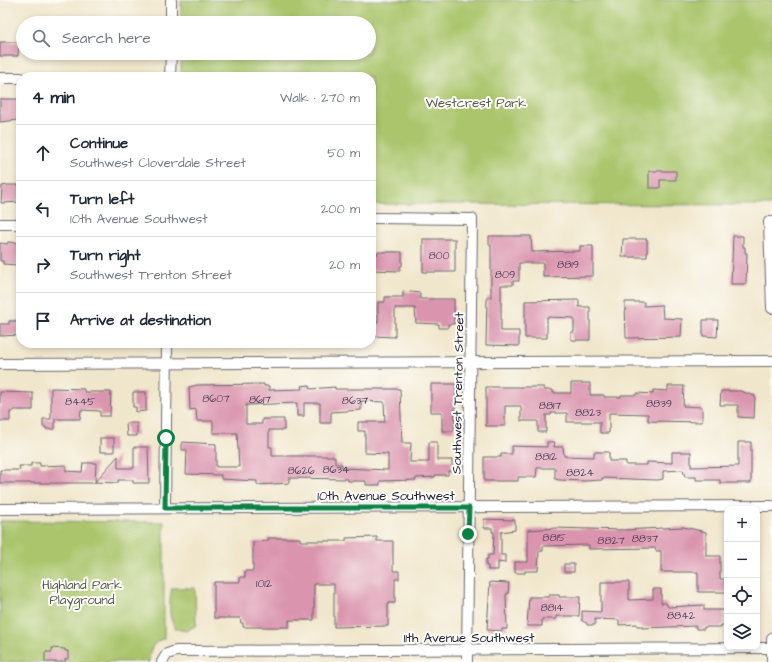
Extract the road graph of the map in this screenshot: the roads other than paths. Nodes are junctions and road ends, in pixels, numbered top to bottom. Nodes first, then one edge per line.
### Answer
1 (171, 0) edge
2 (171, 16) edge
3 (170, 60) edge
4 (170, 72) edge
5 (0, 78) edge
6 (16, 78) edge
7 (376, 218) edge
8 (770, 222) edge
9 (0, 224) edge
10 (16, 224) edge
11 (772, 308) edge
12 (167, 348) edge
13 (772, 361) edge
14 (471, 362) junction
15 (167, 363) junction
16 (0, 364) edge
17 (772, 506) edge
18 (165, 508) junction
19 (469, 508) junction
20 (0, 509) edge
21 (772, 638) edge
22 (772, 648) edge
23 (467, 651) junction
24 (165, 658) edge
25 (467, 662) edge
26 (772, 662) edge

1 - 2 street
3 - 4 street
5 - 6 street
7 - 14 street, Southwest Trenton Street
8 - 11 street
9 - 10 street
12 - 15 street
13 - 14 street
14 - 15 street
14 - 19 street, Southwest Trenton Street
15 - 16 street
15 - 18 street
17 - 19 street, 10th Avenue Southwest
18 - 19 street, 10th Avenue Southwest
18 - 20 street, 10th Avenue Southwest
19 - 23 street, Southwest Trenton Street
21 - 22 street
22 - 23 street, 11th Avenue Southwest
22 - 26 street
23 - 24 street, 11th Avenue Southwest
23 - 25 street, Southwest Trenton Street

